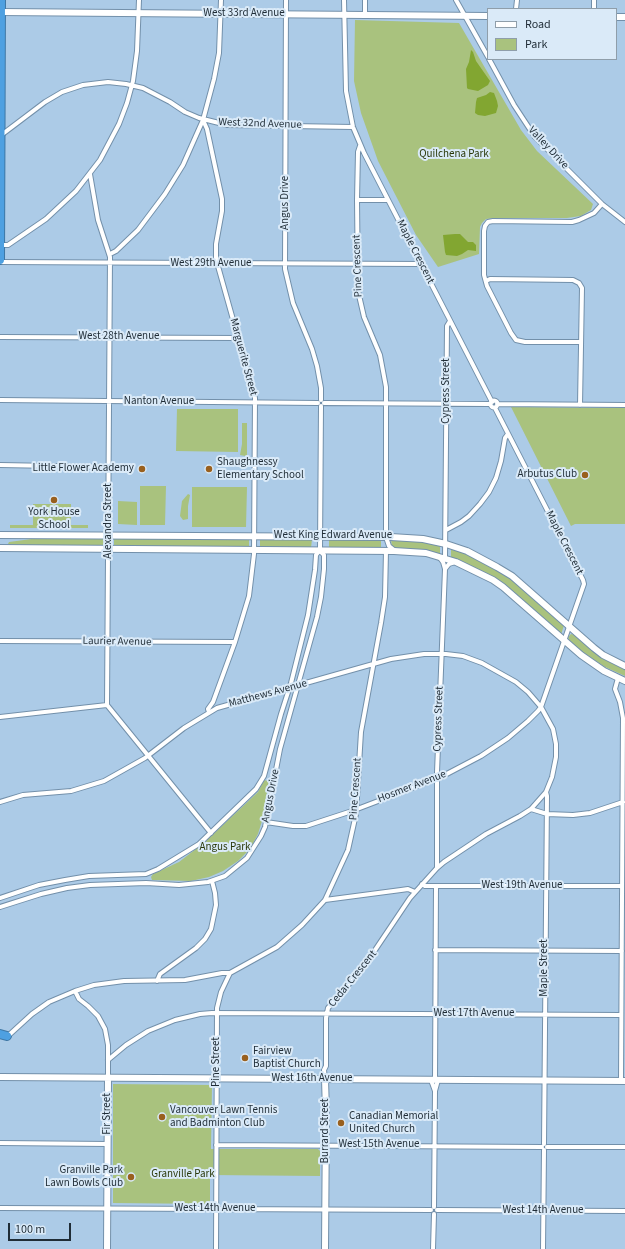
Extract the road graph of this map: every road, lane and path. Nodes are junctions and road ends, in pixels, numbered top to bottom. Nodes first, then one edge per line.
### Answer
1 (1, 0) edge
2 (139, 0) edge
3 (221, 0) edge
4 (286, 0) edge
5 (344, 0) edge
6 (365, 0) edge
7 (456, 0) edge
8 (1, 12) edge
9 (139, 13) junction
10 (220, 14) junction
11 (286, 14) junction
12 (344, 15) junction
13 (365, 15) junction
14 (465, 16) junction
15 (487, 16) edge
16 (487, 56) edge
17 (489, 60) edge
18 (0, 78) edge
19 (132, 85) junction
20 (203, 120) junction
21 (286, 126) junction
22 (353, 127) junction
23 (0, 136) edge
24 (360, 145) junction
25 (90, 174) junction
26 (357, 200) junction
27 (388, 200) junction
28 (602, 204) junction
29 (625, 222) edge
30 (0, 245) edge
31 (110, 254) junction
32 (0, 261) edge
33 (111, 263) junction
34 (218, 264) junction
35 (286, 264) junction
36 (357, 264) junction
37 (421, 264) junction
38 (486, 281) junction
39 (450, 321) junction
40 (0, 337) edge
41 (110, 337) junction
42 (238, 338) junction
43 (581, 342) junction
44 (0, 400) edge
45 (109, 401) junction
46 (255, 402) junction
47 (321, 403) junction
48 (387, 403) junction
49 (491, 403) junction
50 (447, 404) junction
51 (580, 405) junction
52 (625, 405) edge
53 (496, 406) junction
54 (508, 434) junction
55 (0, 465) edge
56 (109, 467) junction
57 (446, 530) junction
58 (0, 535) edge
59 (109, 535) junction
60 (254, 536) junction
61 (320, 537) junction
62 (386, 537) junction
63 (446, 544) junction
64 (0, 548) edge
65 (109, 549) junction
66 (254, 550) junction
67 (320, 550) junction
68 (386, 551) junction
69 (394, 551) junction
70 (437, 556) junction
71 (445, 558) junction
72 (456, 562) junction
73 (445, 569) junction
74 (569, 626) junction
75 (0, 641) edge
76 (565, 641) junction
77 (108, 642) junction
78 (235, 642) junction
79 (441, 654) junction
80 (374, 664) junction
81 (625, 666) edge
82 (618, 678) junction
83 (625, 680) edge
84 (298, 685) junction
85 (290, 688) junction
86 (107, 705) junction
87 (541, 707) junction
88 (209, 712) junction
89 (0, 717) edge
90 (148, 756) junction
91 (264, 776) junction
92 (274, 778) junction
93 (436, 779) junction
94 (546, 792) junction
95 (0, 802) edge
96 (623, 802) junction
97 (357, 809) junction
98 (531, 809) junction
99 (547, 814) junction
100 (266, 822) junction
101 (211, 833) junction
102 (437, 868) junction
103 (146, 874) junction
104 (212, 881) junction
105 (146, 883) junction
106 (422, 884) junction
107 (436, 886) junction
108 (546, 886) junction
109 (622, 886) junction
110 (415, 892) junction
111 (0, 898) edge
112 (325, 900) junction
113 (0, 907) edge
114 (435, 950) junction
115 (545, 951) junction
116 (622, 951) junction
117 (230, 973) junction
118 (157, 981) junction
119 (75, 991) junction
120 (217, 1013) junction
121 (327, 1013) junction
122 (435, 1014) junction
123 (545, 1015) junction
124 (622, 1015) junction
125 (2, 1036) edge
126 (108, 1060) junction
127 (0, 1077) edge
128 (108, 1077) junction
129 (217, 1079) junction
130 (325, 1080) junction
131 (434, 1080) junction
132 (544, 1081) junction
133 (623, 1081) edge
134 (435, 1091) junction
135 (0, 1143) edge
136 (108, 1144) junction
137 (216, 1145) junction
138 (326, 1145) junction
139 (434, 1146) junction
140 (544, 1147) junction
141 (625, 1147) edge
142 (0, 1208) edge
143 (108, 1208) junction
144 (216, 1209) junction
145 (325, 1210) junction
146 (434, 1210) junction
147 (544, 1211) junction
148 (625, 1212) edge
149 (107, 1249) edge
150 (216, 1249) edge
151 (325, 1249) edge
152 (433, 1249) edge
153 (543, 1249) edge

1 - 8 highway
2 - 9 street
3 - 10 street
4 - 11 street, Angus Drive
5 - 12 street, Pine Crescent
6 - 13 street
7 - 14 street
8 - 9 main road, West 33rd Avenue
8 - 18 highway
9 - 10 main road, West 33rd Avenue
9 - 19 street
10 - 11 main road, West 33rd Avenue
10 - 20 street
11 - 12 main road, West 33rd Avenue
11 - 21 street, Angus Drive
12 - 13 main road, West 33rd Avenue
12 - 22 street, Pine Crescent
13 - 14 main road, West 33rd Avenue
14 - 15 main road, West 33rd Avenue
14 - 16 street, Valley Drive
17 - 28 street, Valley Drive
18 - 23 highway
19 - 20 street, West 32nd Avenue
19 - 23 street, West 32nd Avenue
19 - 25 street
20 - 21 street, West 32nd Avenue
20 - 31 street
20 - 34 street, Marguerite Street
21 - 22 street, West 32nd Avenue
21 - 35 street, Angus Drive
22 - 24 street, Pine Crescent
23 - 30 highway
24 - 26 street, Pine Crescent
24 - 27 street, Maple Crescent
25 - 30 street
25 - 31 street, Alexandra Street
26 - 27 street
26 - 36 street, Pine Crescent
27 - 37 street, Maple Crescent
28 - 29 street, Valley Drive
28 - 38 street
30 - 32 highway
31 - 33 street, Alexandra Street
32 - 33 street, West 29th Avenue
33 - 34 street, West 29th Avenue
33 - 41 street, Alexandra Street
34 - 35 street, West 29th Avenue
34 - 42 street, Marguerite Street
35 - 36 street, West 29th Avenue
35 - 47 street, Angus Drive
36 - 37 street, West 29th Avenue
36 - 48 street, Pine Crescent
37 - 39 street, Maple Crescent
38 - 43 street
38 - 43 street
39 - 49 street, Maple Crescent
39 - 50 street, Cypress Street
40 - 41 street, West 28th Avenue
41 - 42 street, West 28th Avenue
41 - 45 street, Alexandra Street
42 - 46 street, Marguerite Street
43 - 51 street
44 - 45 street, Nanton Avenue
45 - 46 street, Nanton Avenue
45 - 56 street, Alexandra Street
46 - 47 street, Nanton Avenue
46 - 60 street, Marguerite Street
47 - 48 street, Nanton Avenue
47 - 61 street, Angus Drive
48 - 50 street, Nanton Avenue
48 - 62 street, Pine Crescent
49 - 50 street, Nanton Avenue
49 - 53 street
50 - 57 street, Cypress Street
51 - 52 street
51 - 53 street
53 - 54 street, Maple Crescent
54 - 57 street
54 - 74 street, Maple Crescent
55 - 56 street
56 - 59 street, Alexandra Street
57 - 63 street, Cypress Street
58 - 59 main road, West King Edward Avenue
59 - 60 main road, West King Edward Avenue
59 - 65 street, Alexandra Street
60 - 61 main road, West King Edward Avenue
60 - 66 street, Marguerite Street
61 - 62 main road, West King Edward Avenue
61 - 67 street, Angus Drive
62 - 63 main road, West King Edward Avenue
62 - 69 street
63 - 71 street, Cypress Street
63 - 74 main road, West King Edward Avenue
64 - 65 main road, West King Edward Avenue
65 - 66 main road, West King Edward Avenue
65 - 77 street, Alexandra Street
66 - 67 main road, West King Edward Avenue
66 - 78 street, Marguerite Street
67 - 68 main road, West King Edward Avenue
67 - 84 street, Angus Drive
67 - 85 street, Angus Drive
68 - 69 main road, West King Edward Avenue
68 - 80 street, Pine Crescent
69 - 70 main road, West King Edward Avenue
70 - 71 main road, West King Edward Avenue
70 - 73 street
71 - 72 main road, West King Edward Avenue
72 - 73 street
72 - 76 main road, West King Edward Avenue
73 - 79 street, Cypress Street
74 - 76 street, Maple Crescent
74 - 81 main road, West King Edward Avenue
75 - 77 street, Laurier Avenue
76 - 82 main road, West King Edward Avenue
76 - 87 street, Maple Crescent
77 - 78 street, Laurier Avenue
77 - 86 street, Alexandra Street
78 - 88 street, Marguerite Street
79 - 80 street, Matthews Avenue
79 - 87 street, Matthews Avenue
79 - 93 street, Cypress Street
80 - 84 street, Matthews Avenue
80 - 97 street, Pine Crescent
82 - 83 main road, West King Edward Avenue
82 - 96 street
84 - 85 street, Matthews Avenue
84 - 92 street, Angus Drive
85 - 88 street, Matthews Avenue
85 - 91 street, Angus Drive
86 - 89 street
86 - 90 street
87 - 93 street, Hosmer Avenue
87 - 94 street, Cedar Crescent
88 - 90 street, Matthews Avenue
90 - 95 street, Matthews Avenue
90 - 101 street
91 - 92 street
91 - 101 street, Angus Drive
92 - 100 street, Angus Drive
93 - 97 street, Hosmer Avenue
93 - 102 street, Cypress Street
94 - 98 street, Cedar Crescent
94 - 99 street, Maple Street
96 - 99 street
96 - 109 street
97 - 100 street, Hosmer Avenue
97 - 112 street, Pine Crescent
98 - 99 street
98 - 102 street, Cedar Crescent
99 - 108 street, Maple Street
100 - 104 street, Angus Drive
101 - 103 street, Angus Drive
102 - 106 street, Cedar Crescent
103 - 105 street
103 - 111 street, Angus Drive
104 - 105 street, Angus Drive
104 - 118 street
105 - 113 street, Angus Drive
106 - 107 street, West 19th Avenue
106 - 110 street, Cedar Crescent
107 - 108 street, West 19th Avenue
107 - 114 street
108 - 109 street, West 19th Avenue
108 - 115 street, Maple Street
109 - 116 street
110 - 112 street
110 - 121 street, Cedar Crescent
112 - 117 street, Pine Crescent
114 - 115 street
114 - 122 street
115 - 116 street
115 - 123 street, Maple Street
116 - 124 street
117 - 118 street, Pine Crescent
117 - 120 street, Pine Street
118 - 119 street, Pine Crescent
119 - 125 street, Pine Crescent
119 - 126 street, Fir Street
120 - 121 street, Cedar Crescent
120 - 126 street, Cedar Crescent
120 - 129 street, Pine Street
121 - 122 street, West 17th Avenue
121 - 130 street, Burrard Street
122 - 123 street, West 17th Avenue
122 - 131 street
123 - 124 street, West 17th Avenue
123 - 132 street, Maple Street
124 - 133 street
126 - 128 street, Fir Street
127 - 128 main road, West 16th Avenue
128 - 129 main road, West 16th Avenue
128 - 136 main road, Fir Street
129 - 130 main road, West 16th Avenue
129 - 137 street, Pine Street
130 - 131 main road, West 16th Avenue
130 - 138 main road, Burrard Street
131 - 132 main road, West 16th Avenue
131 - 134 street
131 - 134 street
132 - 133 main road, West 16th Avenue
132 - 140 street, Maple Street
134 - 139 street
135 - 136 street
136 - 143 main road, Fir Street
137 - 138 street, West 15th Avenue
137 - 144 street, Pine Street
138 - 139 street, West 15th Avenue
138 - 145 main road, Burrard Street
139 - 140 street, West 15th Avenue
139 - 146 street
140 - 141 street, West 15th Avenue
140 - 147 street, Maple Street
142 - 143 street, West 14th Avenue
143 - 144 street, West 14th Avenue
143 - 149 main road, Fir Street
144 - 145 street, West 14th Avenue
144 - 150 street, Pine Street
145 - 146 street, West 14th Avenue
145 - 151 main road, Burrard Street
146 - 147 street, West 14th Avenue
146 - 152 street
147 - 148 street, West 14th Avenue
147 - 153 street, Maple Street

